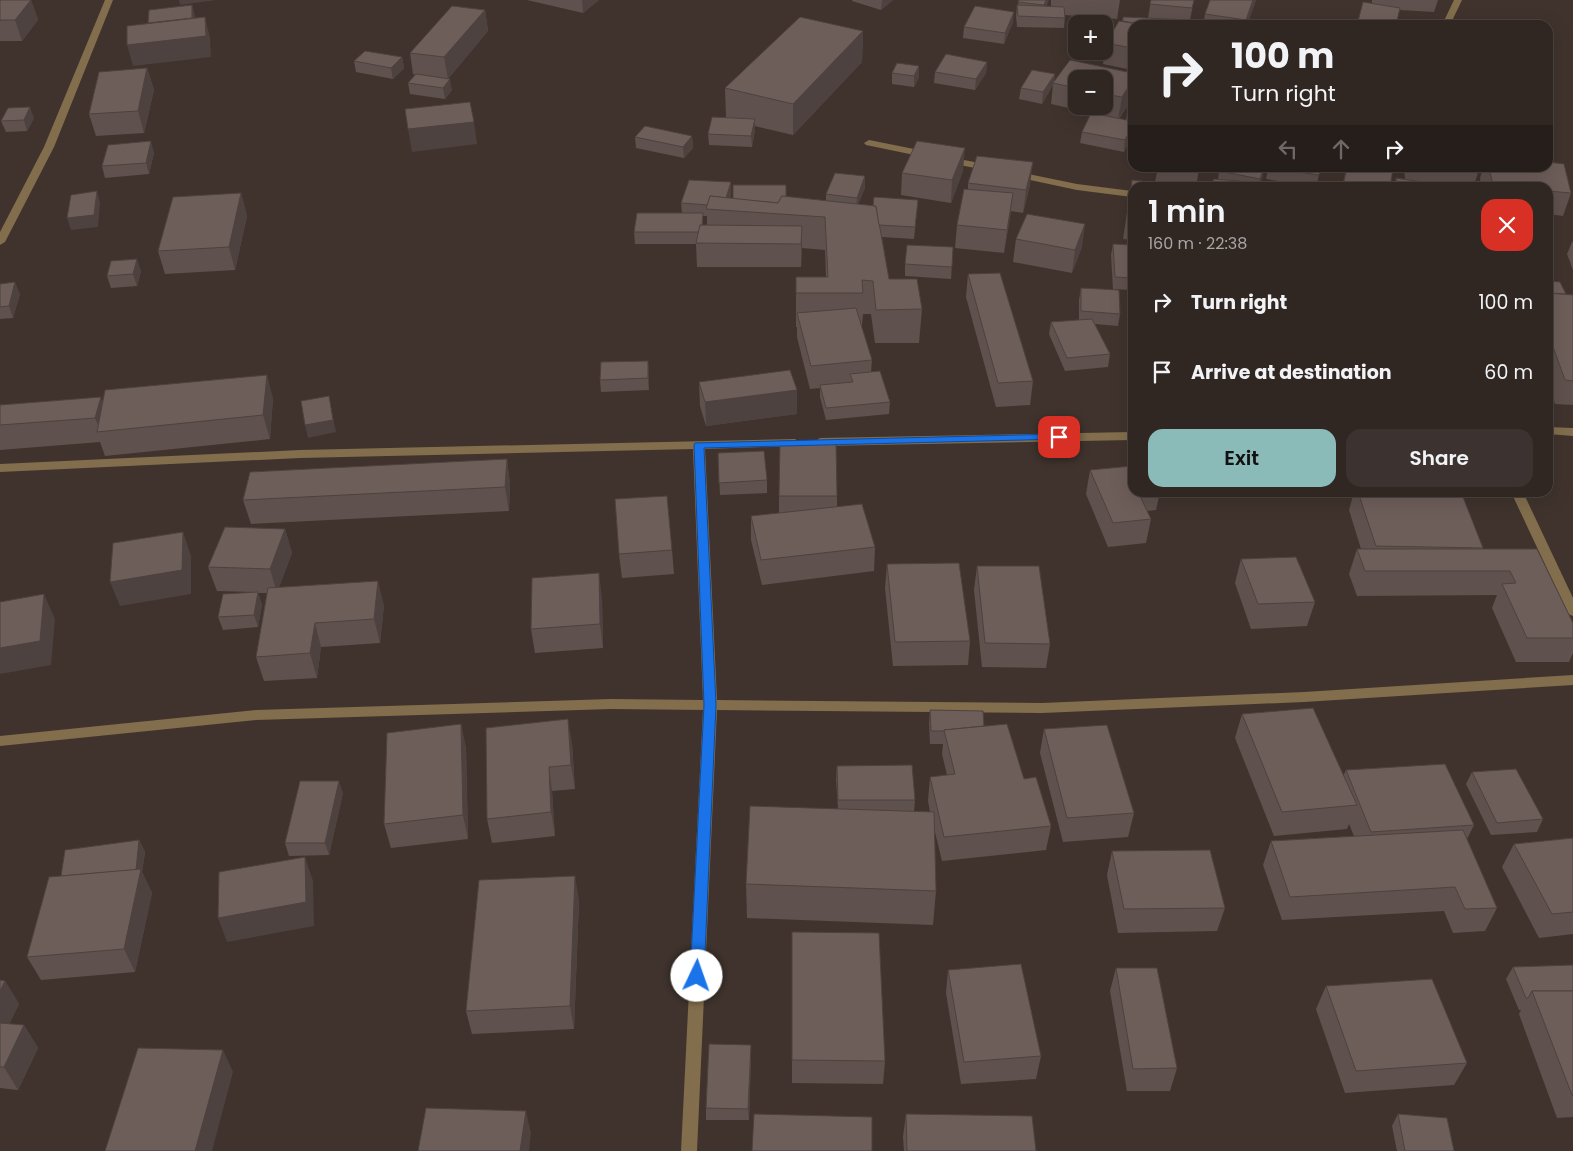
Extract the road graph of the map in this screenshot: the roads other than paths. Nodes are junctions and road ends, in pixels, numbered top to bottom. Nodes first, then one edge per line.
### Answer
1 (109, 0) edge
2 (1458, 0) edge
3 (1448, 20) edge
4 (868, 143) dead end
5 (1128, 193) edge
6 (0, 242) edge
7 (1553, 431) edge
8 (1573, 432) edge
9 (1128, 436) edge
10 (699, 445) junction
11 (0, 468) edge
12 (1519, 497) edge
13 (1573, 611) edge
14 (1573, 680) edge
15 (710, 705) junction
16 (0, 741) edge
17 (689, 1151) edge

1 - 6 street
2 - 3 street
4 - 5 street
7 - 8 street
9 - 10 street
10 - 11 street
10 - 15 street
12 - 13 street
14 - 15 street
15 - 16 street
15 - 17 street

